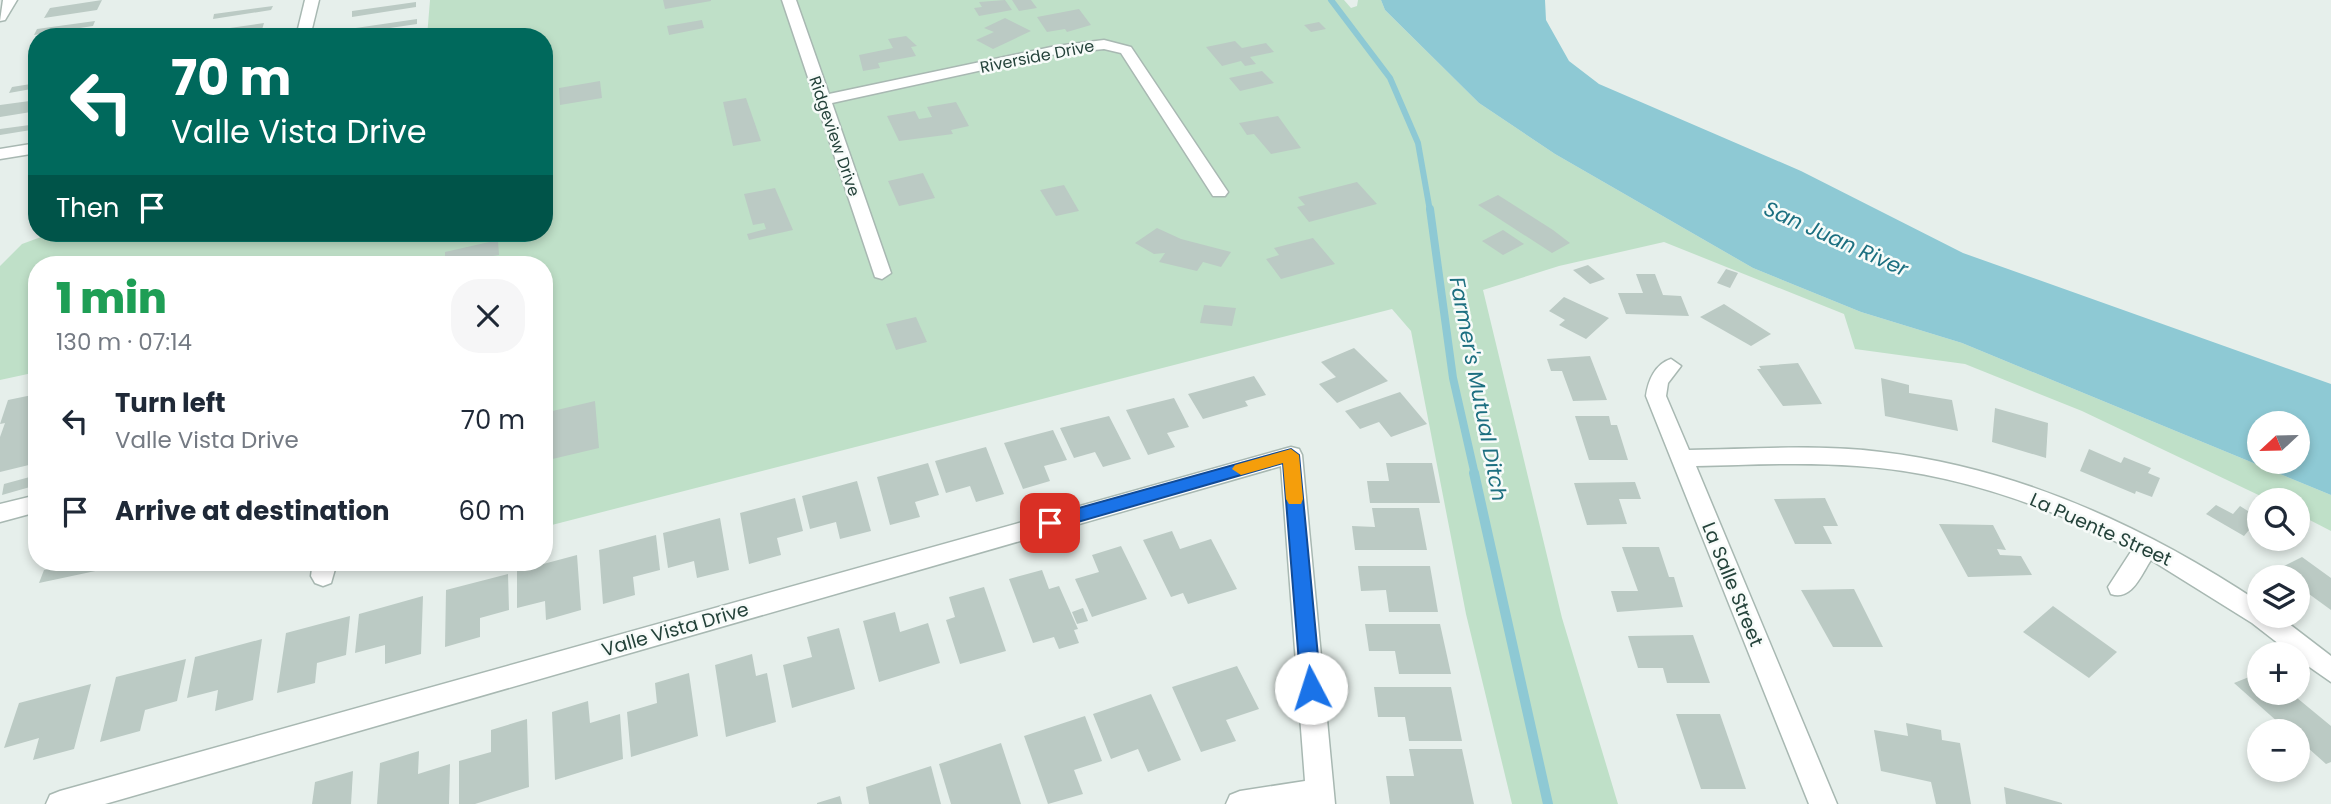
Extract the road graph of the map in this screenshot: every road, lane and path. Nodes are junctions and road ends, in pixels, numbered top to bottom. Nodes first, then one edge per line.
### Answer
1 (10, 0) edge
2 (312, 0) edge
3 (789, 0) edge
4 (0, 17) edge
5 (305, 28) edge
6 (822, 100) junction
7 (28, 149) edge
8 (0, 154) edge
9 (1219, 192) dead end
10 (882, 272) dead end
11 (1671, 366) dead end
12 (1681, 458) junction
13 (28, 505) edge
14 (0, 513) edge
15 (2147, 546) junction
16 (2120, 587) dead end
17 (2247, 607) edge
18 (2276, 628) edge
19 (2331, 671) edge
20 (1321, 798) edge
21 (60, 804) edge
22 (1240, 804) edge
23 (1823, 804) edge

1 - 4 street
2 - 5 street
3 - 6 street, Ridgeview Drive
6 - 9 street, Riverside Drive
6 - 10 street, Ridgeview Drive
7 - 8 street
11 - 12 street, La Salle Street
12 - 15 street, La Puente Street
12 - 23 street, La Salle Street
13 - 14 street
15 - 16 street
15 - 17 street, La Puente Street
18 - 19 street, La Puente Street
20 - 21 street, Valle Vista Drive
20 - 22 street

